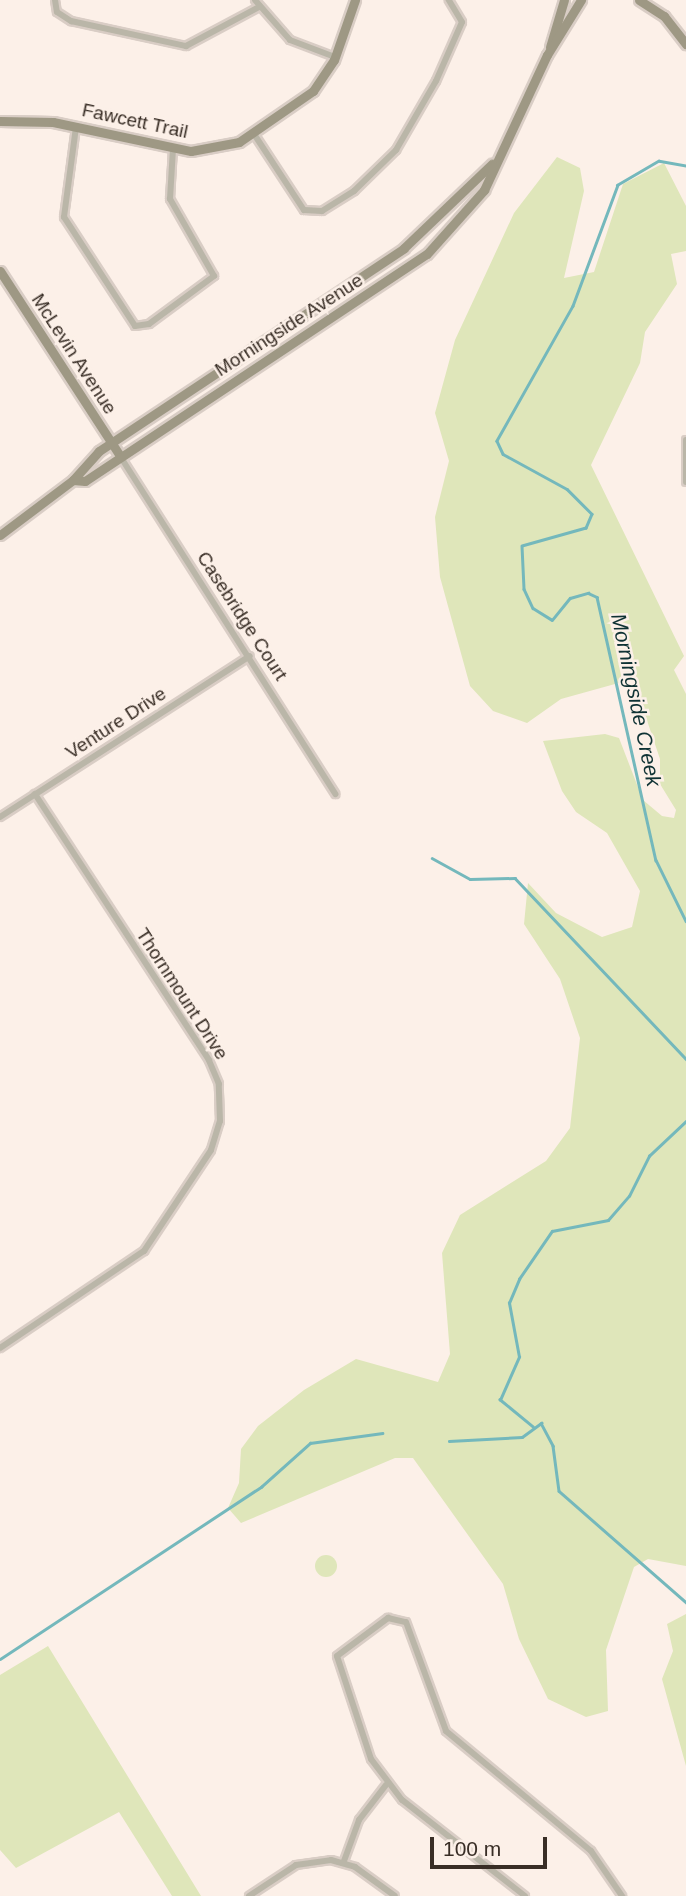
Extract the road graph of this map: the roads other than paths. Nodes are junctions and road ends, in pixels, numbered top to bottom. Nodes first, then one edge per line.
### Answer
1 (55, 0) edge
2 (255, 0) edge
3 (355, 0) edge
4 (449, 0) edge
5 (564, 0) edge
6 (582, 0) edge
7 (639, 0) edge
8 (259, 7) junction
9 (686, 44) edge
10 (547, 55) junction
11 (335, 57) junction
12 (0, 121) edge
13 (76, 127) junction
14 (254, 134) junction
15 (173, 149) junction
16 (493, 163) junction
17 (0, 271) edge
18 (686, 440) edge
19 (111, 443) junction
20 (120, 456) junction
21 (73, 480) junction
22 (686, 482) edge
23 (0, 535) edge
24 (250, 656) junction
25 (35, 794) junction
26 (335, 794) dead end
27 (0, 817) edge
28 (0, 1348) edge
29 (386, 1785) junction
30 (344, 1861) junction
31 (249, 1896) edge
32 (395, 1896) edge
33 (525, 1896) edge
34 (622, 1896) edge

1 - 8 street
2 - 8 street
3 - 11 main road, Fawcett Trail
4 - 14 street
5 - 10 main road, Morningside Avenue
6 - 10 main road, Morningside Avenue
7 - 9 main road
8 - 11 street
10 - 16 main road, Morningside Avenue
11 - 14 main road, Fawcett Trail
12 - 13 main road, Fawcett Trail
13 - 15 main road, Fawcett Trail
13 - 15 street
14 - 15 main road, Fawcett Trail
16 - 19 main road, Morningside Avenue
16 - 20 main road, Morningside Avenue
17 - 19 main road, McLevin Avenue
18 - 22 street
19 - 20 main road, McLevin Avenue
19 - 21 main road, Morningside Avenue
20 - 21 main road, Morningside Avenue
20 - 24 street, Casebridge Court
21 - 23 main road, Morningside Avenue
24 - 25 street, Venture Drive
24 - 26 street, Casebridge Court
25 - 27 street, Venture Drive
25 - 28 street, Thornmount Drive
29 - 30 street
29 - 33 street
29 - 34 street
30 - 31 street
30 - 32 street

